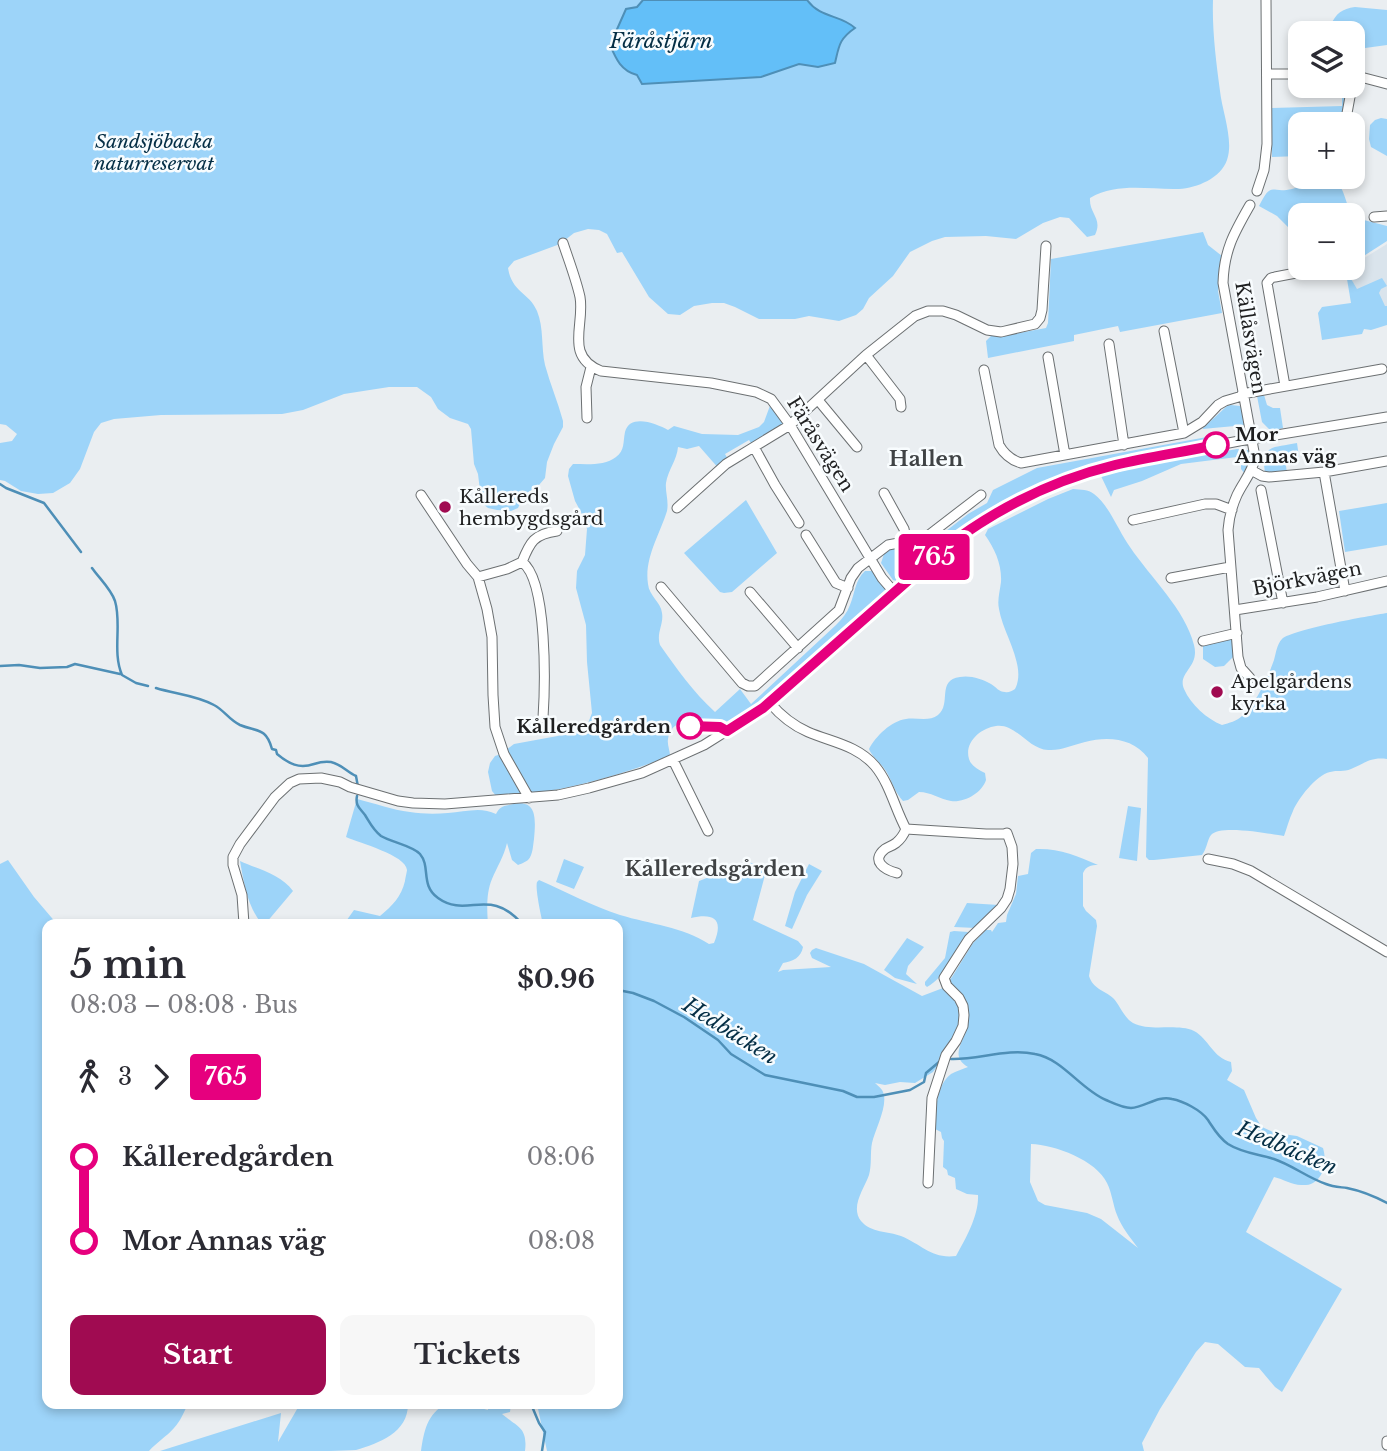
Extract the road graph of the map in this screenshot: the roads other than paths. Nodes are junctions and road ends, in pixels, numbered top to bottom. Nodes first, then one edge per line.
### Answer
1 (1266, 0) edge
2 (1268, 74) junction
3 (1288, 74) edge
4 (1365, 81) edge
5 (1387, 84) edge
6 (1257, 191) dead end
7 (1250, 205) dead end
8 (1387, 216) edge
9 (1374, 217) dead end
10 (564, 243) dead end
11 (1046, 246) dead end
12 (1288, 275) edge
13 (1164, 331) dead end
14 (1109, 344) dead end
15 (866, 355) junction
16 (1048, 357) dead end
17 (591, 367) junction
18 (1382, 369) dead end
19 (984, 370) dead end
20 (1286, 387) junction
21 (1242, 395) junction
22 (818, 400) junction
23 (901, 407) dead end
24 (1387, 417) edge
25 (587, 418) dead end
26 (790, 425) junction
27 (1184, 433) junction
28 (1251, 439) junction
29 (1125, 445) junction
30 (754, 447) junction
31 (857, 447) dead end
32 (1065, 455) junction
33 (1387, 461) edge
34 (1251, 470) junction
35 (1324, 472) junction
36 (1261, 491) dead end
37 (884, 493) dead end
38 (421, 495) dead end
39 (981, 495) dead end
40 (677, 508) dead end
41 (1232, 510) junction
42 (1133, 520) dead end
43 (799, 523) dead end
44 (557, 531) dead end
45 (806, 535) dead end
46 (907, 542) junction
47 (870, 558) junction
48 (522, 562) junction
49 (1230, 567) junction
50 (478, 578) junction
51 (1171, 578) dead end
52 (1387, 580) edge
53 (661, 587) dead end
54 (848, 589) junction
55 (1345, 591) junction
56 (750, 592) dead end
57 (894, 592) junction
58 (1283, 603) junction
59 (1235, 610) junction
60 (1237, 633) junction
61 (1203, 641) dead end
62 (798, 648) junction
63 (1250, 678) dead end
64 (770, 702) junction
65 (543, 718) dead end
66 (673, 760) junction
67 (528, 798) junction
68 (906, 829) junction
69 (708, 831) dead end
70 (1208, 859) dead end
71 (897, 873) dead end
72 (244, 919) edge
73 (1387, 952) edge
74 (928, 1183) dead end

1 - 2 street
2 - 3 street
2 - 6 street
4 - 5 street
7 - 21 street, Källåsvägen
8 - 9 street
10 - 17 street
11 - 15 street
12 - 20 street
13 - 27 street
14 - 29 street
15 - 22 street
15 - 23 street
16 - 32 street
17 - 25 street
17 - 26 street, Färåsvägen
18 - 20 street
19 - 32 street
20 - 21 street
21 - 27 street
21 - 28 street, Källåsvägen
22 - 26 street
22 - 31 street
24 - 28 street
26 - 30 street
26 - 47 street, Färåsvägen
27 - 29 street
28 - 34 street, Källåsvägen
28 - 57 street
29 - 32 street
30 - 40 street
30 - 43 street
33 - 35 street
34 - 35 street
34 - 41 street
35 - 55 street
36 - 58 street
37 - 46 street
38 - 50 street
39 - 46 street
41 - 42 street
41 - 49 street
44 - 48 street
45 - 54 street
46 - 47 street
47 - 54 street
47 - 57 street, Färåsvägen
48 - 50 street
48 - 65 street
49 - 51 street
49 - 59 street
50 - 67 street
52 - 55 street, Björkvägen
53 - 62 street
54 - 62 street
55 - 58 street, Björkvägen
56 - 62 street
57 - 64 street
58 - 59 street, Björkvägen
59 - 60 street
60 - 61 street
60 - 63 street
64 - 66 street
64 - 68 street
66 - 67 street
66 - 69 street
67 - 72 street
68 - 71 street
68 - 74 street
70 - 73 street

